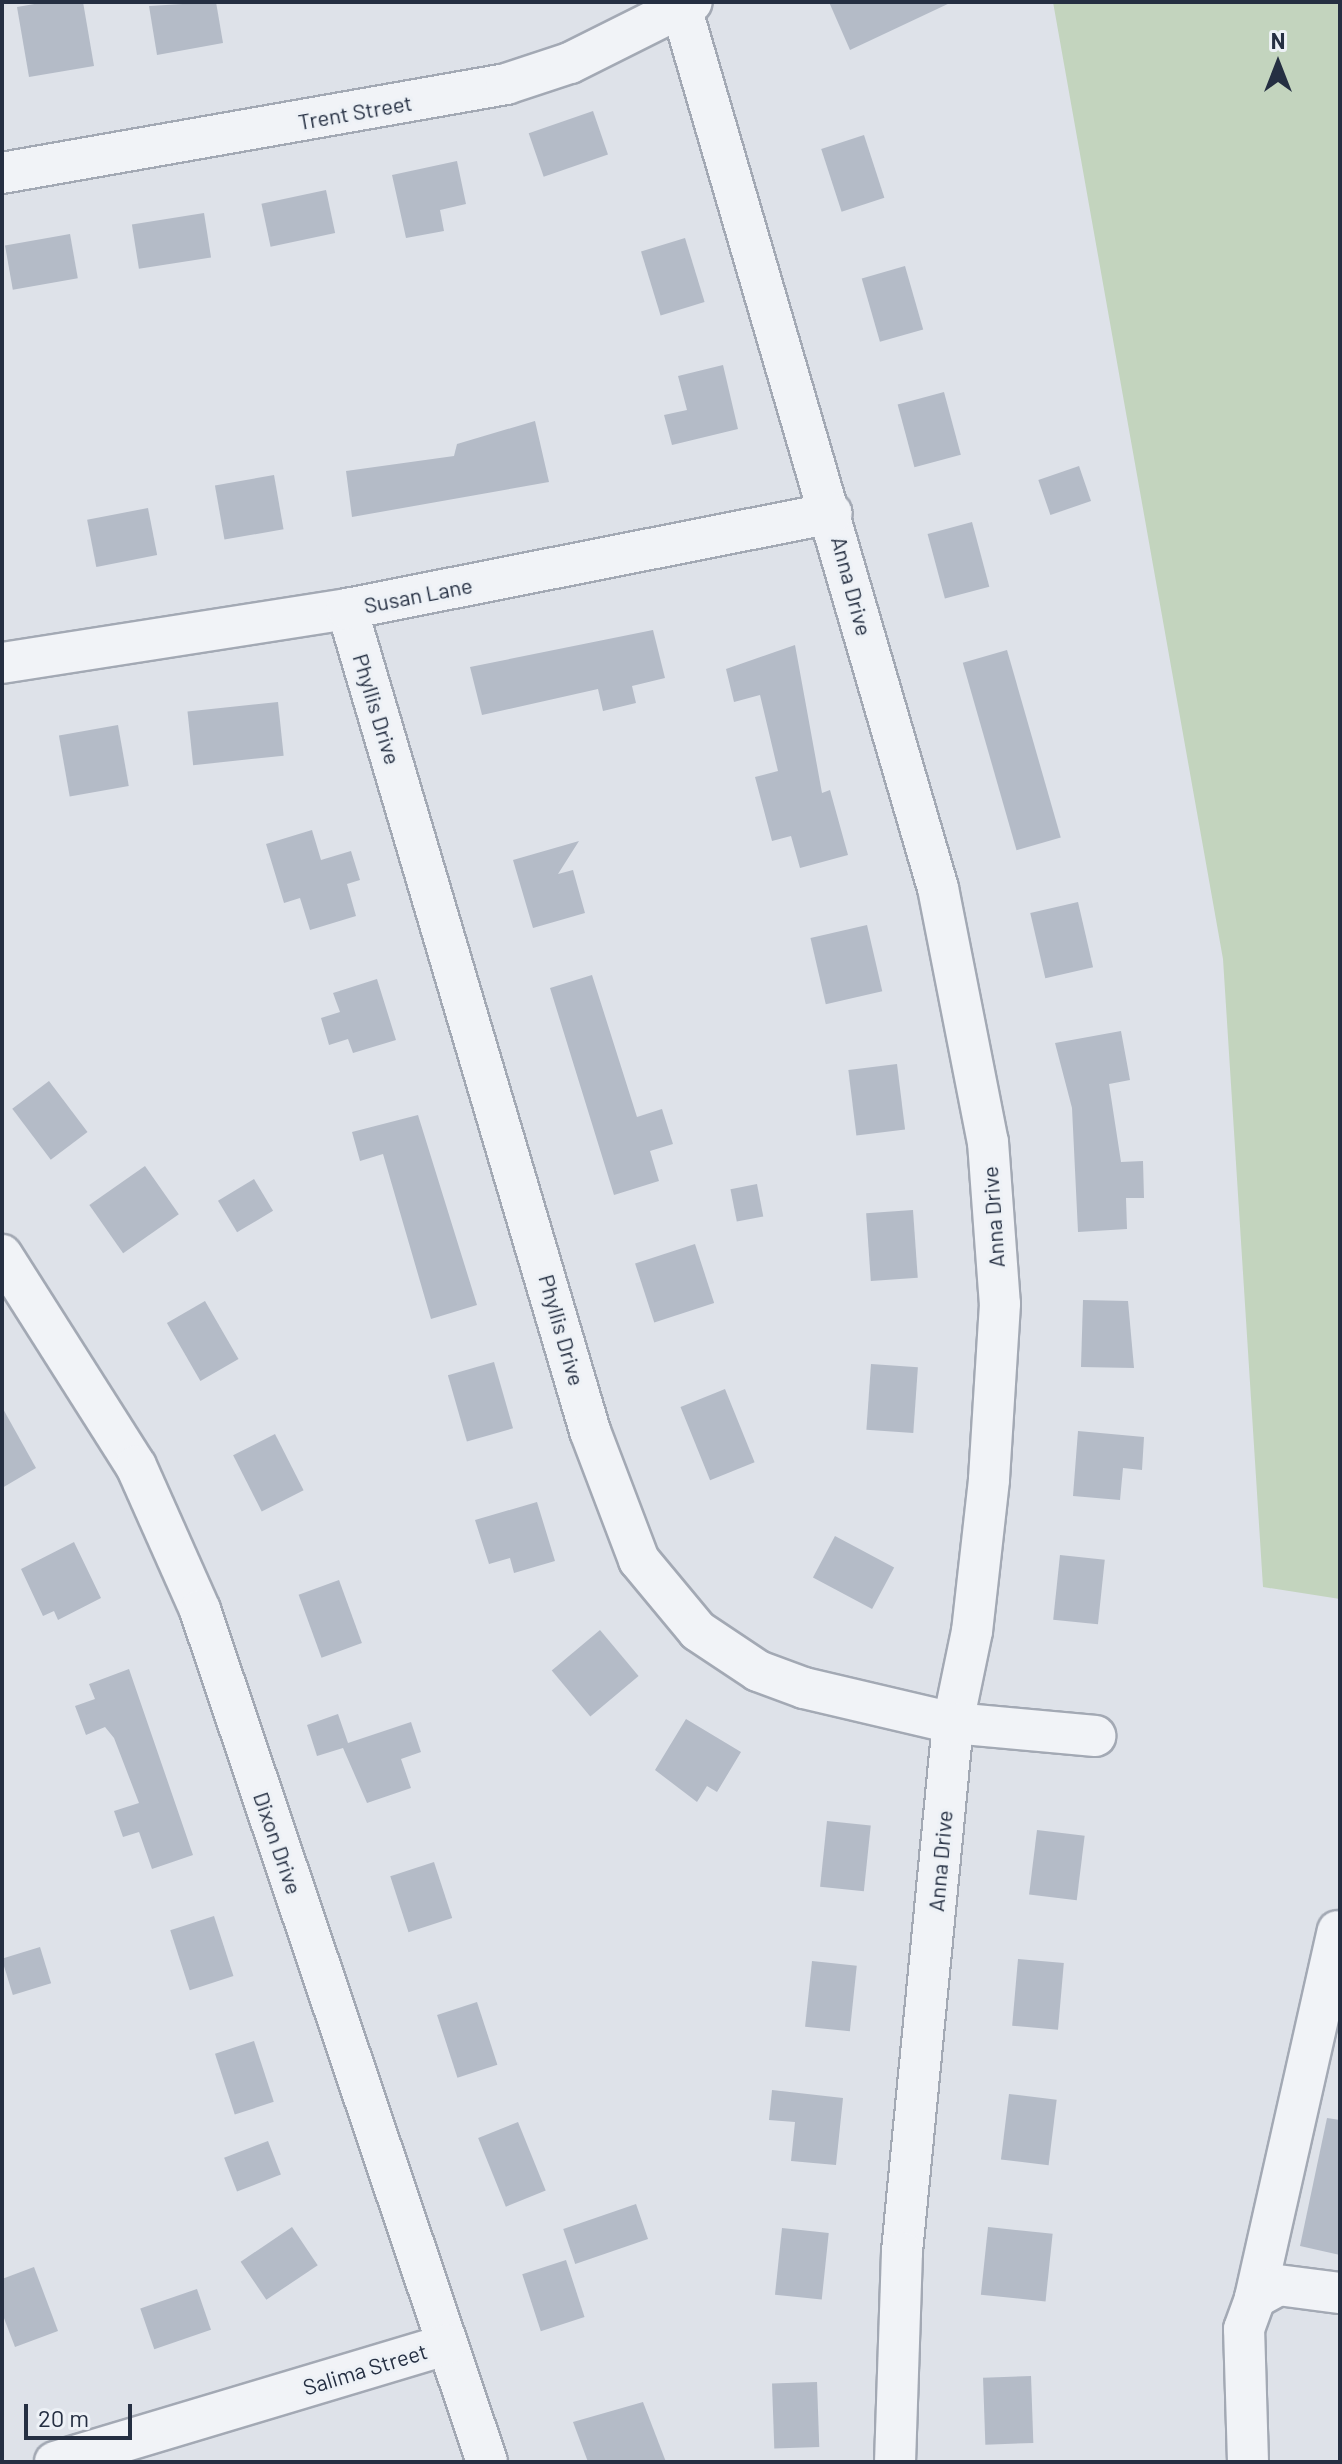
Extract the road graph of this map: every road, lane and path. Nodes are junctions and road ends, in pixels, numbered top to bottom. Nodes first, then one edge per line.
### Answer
1 (686, 4) edge
2 (2, 173) edge
3 (832, 513) junction
4 (347, 609) junction
5 (2, 663) edge
6 (2, 1255) edge
7 (953, 1723) junction
8 (1095, 1736) dead end
9 (1338, 1931) edge
10 (1340, 2293) edge
11 (1255, 2298) junction
12 (445, 2345) junction
13 (55, 2462) edge
14 (487, 2462) edge
15 (895, 2462) edge
16 (1248, 2462) edge

1 - 2 street, Trent Street
1 - 3 street, Anna Drive
3 - 4 street, Susan Lane
3 - 7 street, Anna Drive
4 - 5 street, Susan Lane
4 - 7 street, Phyllis Drive
6 - 12 street, Dixon Drive
7 - 8 street, Phyllis Drive
7 - 15 street, Anna Drive
9 - 11 street
10 - 11 street
11 - 16 street
12 - 13 street, Salima Street
12 - 14 street, Dixon Drive

